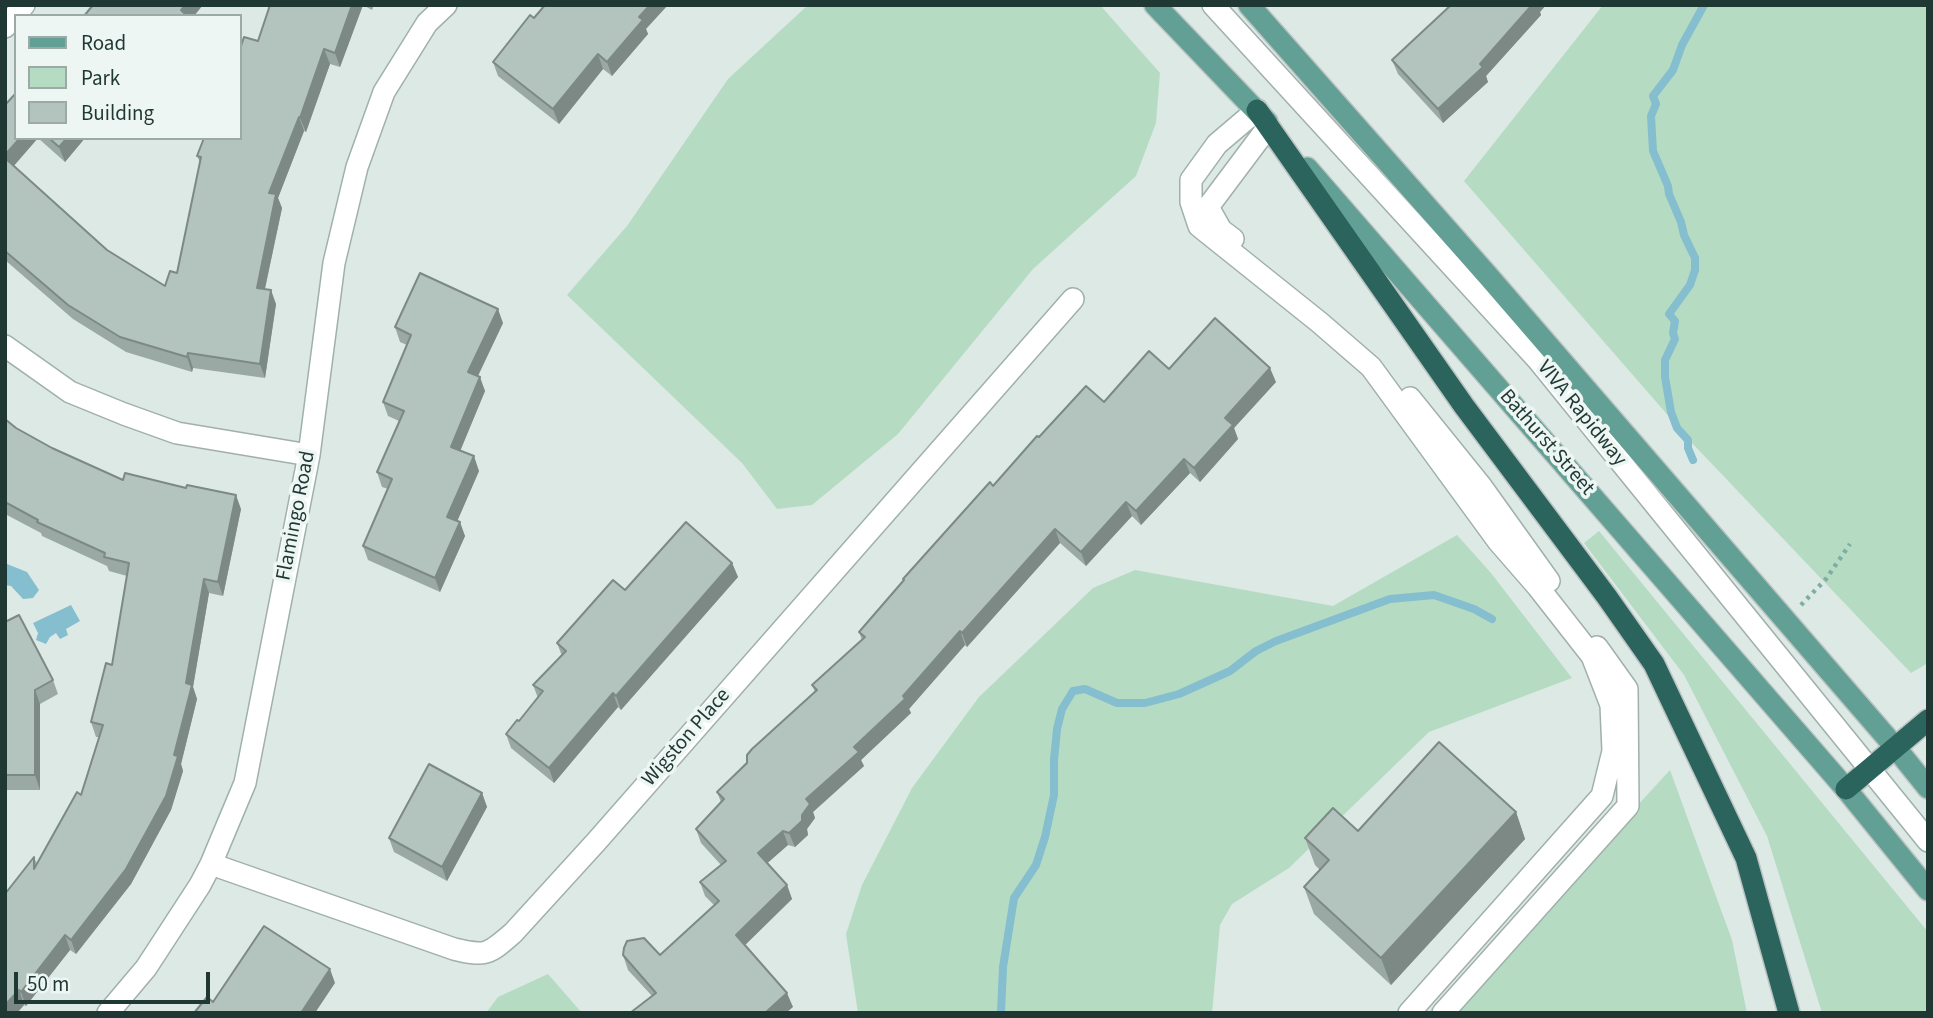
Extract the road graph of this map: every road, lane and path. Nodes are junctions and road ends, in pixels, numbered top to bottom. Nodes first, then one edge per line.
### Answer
1 (446, 5) edge
2 (1213, 5) edge
3 (1249, 5) edge
4 (1162, 11) edge
5 (1262, 118) junction
6 (1073, 299) dead end
7 (5, 346) edge
8 (309, 455) junction
9 (1850, 544) dead end
10 (1786, 621) junction
11 (1928, 720) edge
12 (1895, 747) junction
13 (1871, 769) junction
14 (1928, 788) edge
15 (1846, 789) junction
16 (1928, 841) edge
17 (211, 864) junction
18 (1928, 890) edge
19 (108, 1013) edge
20 (1409, 1013) edge
21 (1443, 1013) edge
22 (1789, 1013) edge

1 - 8 street, Flamingo Road
2 - 13 street, VIVA Rapidway
3 - 10 main road
4 - 5 main road, Bathurst Street
5 - 15 main road, Bathurst Street
5 - 20 street
5 - 21 street
5 - 22 highway
6 - 17 street, Wigston Place
7 - 8 street
8 - 17 street, Flamingo Road
9 - 10 path
10 - 12 main road
11 - 12 highway
12 - 13 highway
12 - 14 main road
13 - 15 highway
13 - 16 street, VIVA Rapidway
15 - 18 main road, Bathurst Street
17 - 19 street, Flamingo Road

